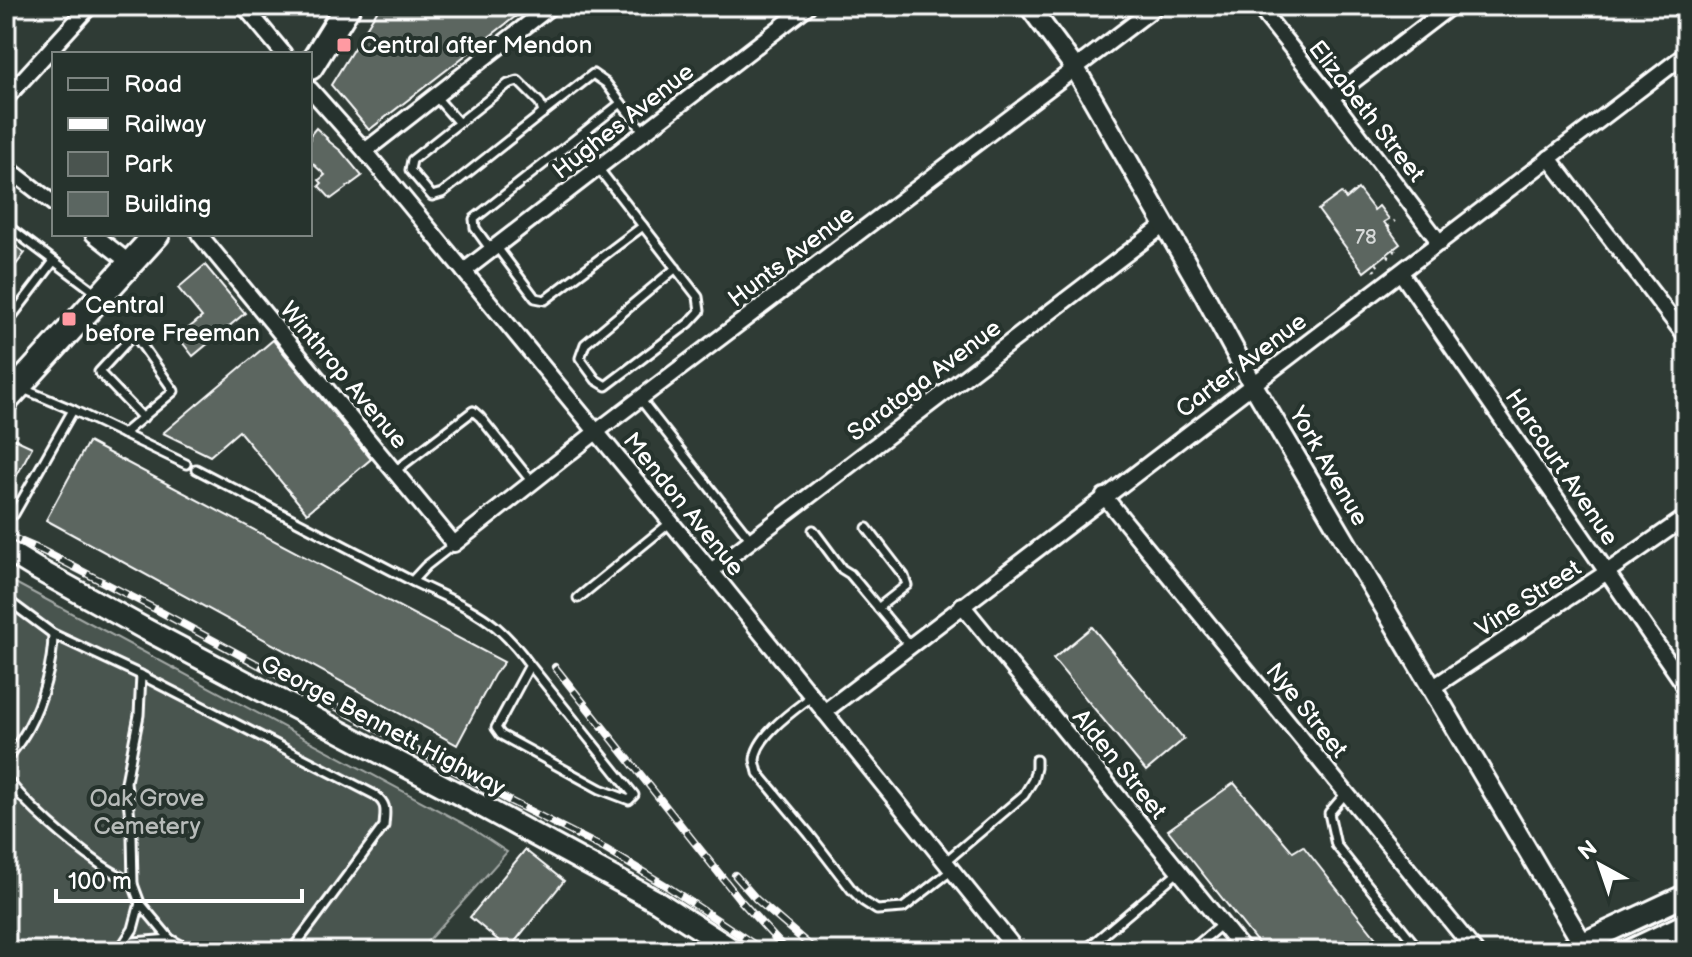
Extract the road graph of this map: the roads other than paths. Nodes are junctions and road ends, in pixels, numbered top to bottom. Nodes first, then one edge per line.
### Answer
1 (90, 6) edge
2 (244, 6) edge
3 (348, 6) edge
4 (551, 6) edge
5 (808, 6) edge
6 (1029, 6) edge
7 (1157, 6) edge
8 (1258, 6) edge
9 (1451, 6) edge
10 (282, 52) edge
11 (1686, 54) edge
12 (312, 64) edge
13 (1075, 68) junction
14 (312, 91) edge
15 (435, 96) junction
16 (6, 98) edge
17 (1331, 98) junction
18 (621, 103) junction
19 (543, 113) junction
20 (458, 122) junction
21 (644, 132) junction
22 (365, 151) junction
23 (1549, 158) junction
24 (6, 167) edge
25 (598, 168) junction
26 (52, 202) edge
27 (6, 225) edge
28 (1164, 225) junction
29 (643, 226) junction
30 (96, 236) edge
31 (155, 236) edge
32 (201, 236) edge
33 (1440, 243) junction
34 (494, 248) junction
35 (54, 261) junction
36 (130, 263) junction
37 (676, 268) junction
38 (464, 271) junction
39 (1401, 273) junction
40 (100, 295) junction
41 (6, 324) edge
42 (1686, 337) edge
43 (1252, 383) junction
44 (10, 388) edge
45 (640, 399) junction
46 (73, 410) junction
47 (143, 418) junction
48 (596, 432) junction
49 (123, 434) junction
50 (186, 464) dead end
51 (196, 469) dead end
52 (395, 471) junction
53 (532, 482) junction
54 (1104, 496) junction
55 (14, 514) dead end
56 (1686, 517) edge
57 (671, 522) junction
58 (867, 528) dead end
59 (813, 530) dead end
60 (751, 540) junction
61 (454, 544) junction
62 (6, 550) edge
63 (711, 571) junction
64 (1607, 572) junction
65 (412, 581) junction
66 (578, 598) dead end
67 (6, 599) edge
68 (962, 605) junction
69 (878, 608) junction
70 (53, 634) junction
71 (910, 646) junction
72 (530, 665) junction
73 (141, 675) junction
74 (1686, 687) edge
75 (1432, 688) junction
76 (812, 697) junction
77 (824, 712) junction
78 (1036, 760) dead end
79 (6, 761) edge
80 (6, 778) edge
81 (1346, 793) junction
82 (948, 866) junction
83 (1179, 871) junction
84 (133, 884) junction
85 (1686, 895) edge
86 (140, 903) junction
87 (1222, 924) junction
88 (1686, 924) edge
89 (170, 939) junction
90 (122, 946) junction
91 (1578, 948) edge
92 (113, 951) edge
93 (192, 951) edge
94 (291, 951) edge
95 (734, 951) edge
96 (1017, 951) edge
97 (1084, 951) edge
98 (1190, 951) edge
99 (1244, 951) edge
100 (1420, 951) edge
101 (1475, 951) edge
102 (1629, 951) edge

1 - 16 street
2 - 10 street
3 - 12 main road
4 - 15 street
5 - 21 street, Hughes Avenue
6 - 13 street, York Avenue
7 - 13 street, Hunts Avenue
8 - 17 street, Elizabeth Street
9 - 17 street
11 - 23 street, Carter Avenue
13 - 28 street, York Avenue
13 - 45 street, Hunts Avenue
14 - 22 street, Mendon Avenue
15 - 20 lane
15 - 22 street
17 - 33 street, Elizabeth Street
18 - 19 lane
18 - 21 lane
18 - 34 lane
19 - 20 lane
19 - 20 lane
21 - 25 street, Hughes Avenue
22 - 38 street, Mendon Avenue
23 - 33 street, Carter Avenue
23 - 42 street
24 - 26 street
25 - 29 lane
25 - 34 street, Hughes Avenue
27 - 35 lane
28 - 43 street, York Avenue
28 - 60 street, Saratoga Avenue
29 - 34 lane
29 - 37 lane
30 - 36 street
31 - 36 main road
32 - 52 street, Winthrop Avenue
33 - 39 street, Carter Avenue
34 - 38 street, Hughes Avenue
35 - 40 lane
35 - 41 lane
36 - 40 main road
37 - 37 lane
38 - 48 street, Mendon Avenue
39 - 43 street, Carter Avenue
39 - 64 street, Harcourt Avenue
40 - 44 main road
43 - 54 street, Carter Avenue
43 - 75 street, York Avenue
44 - 46 lane
45 - 48 street, Hunts Avenue
45 - 60 lane
46 - 49 lane
46 - 55 lane
47 - 47 lane
47 - 49 lane
48 - 53 street, Hunts Avenue
48 - 57 street, Mendon Avenue
49 - 50 lane
51 - 65 lane
52 - 53 lane
52 - 61 street, Winthrop Avenue
53 - 61 street, Hunts Avenue
54 - 68 street, Carter Avenue
54 - 81 street, Nye Street
56 - 64 street, Vine Street
57 - 63 street, Mendon Avenue
57 - 66 lane
58 - 69 lane
59 - 69 lane
60 - 63 street, Saratoga Avenue
61 - 65 lane
62 - 95 main road, George Bennett Highway
63 - 76 street, Mendon Avenue
64 - 74 street, Harcourt Avenue
64 - 75 street, Vine Street
65 - 72 lane
67 - 70 lane
68 - 71 street, Carter Avenue
68 - 83 street, Alden Street
69 - 71 lane
70 - 73 lane
70 - 79 lane
71 - 77 street, Carter Avenue
72 - 72 lane
73 - 84 lane
73 - 94 lane
75 - 91 street, York Avenue
76 - 77 street, Mendon Avenue
76 - 82 lane
77 - 82 street, Mendon Avenue
78 - 82 lane
80 - 84 lane
81 - 100 lane
81 - 101 street, Nye Street
82 - 96 street, Mendon Avenue
83 - 87 street, Alden Street
83 - 97 lane
84 - 86 lane
85 - 91 main road
86 - 89 lane
86 - 90 lane
87 - 98 lane
87 - 99 street, Alden Street
88 - 102 main road
89 - 90 lane
89 - 93 lane
90 - 92 lane

